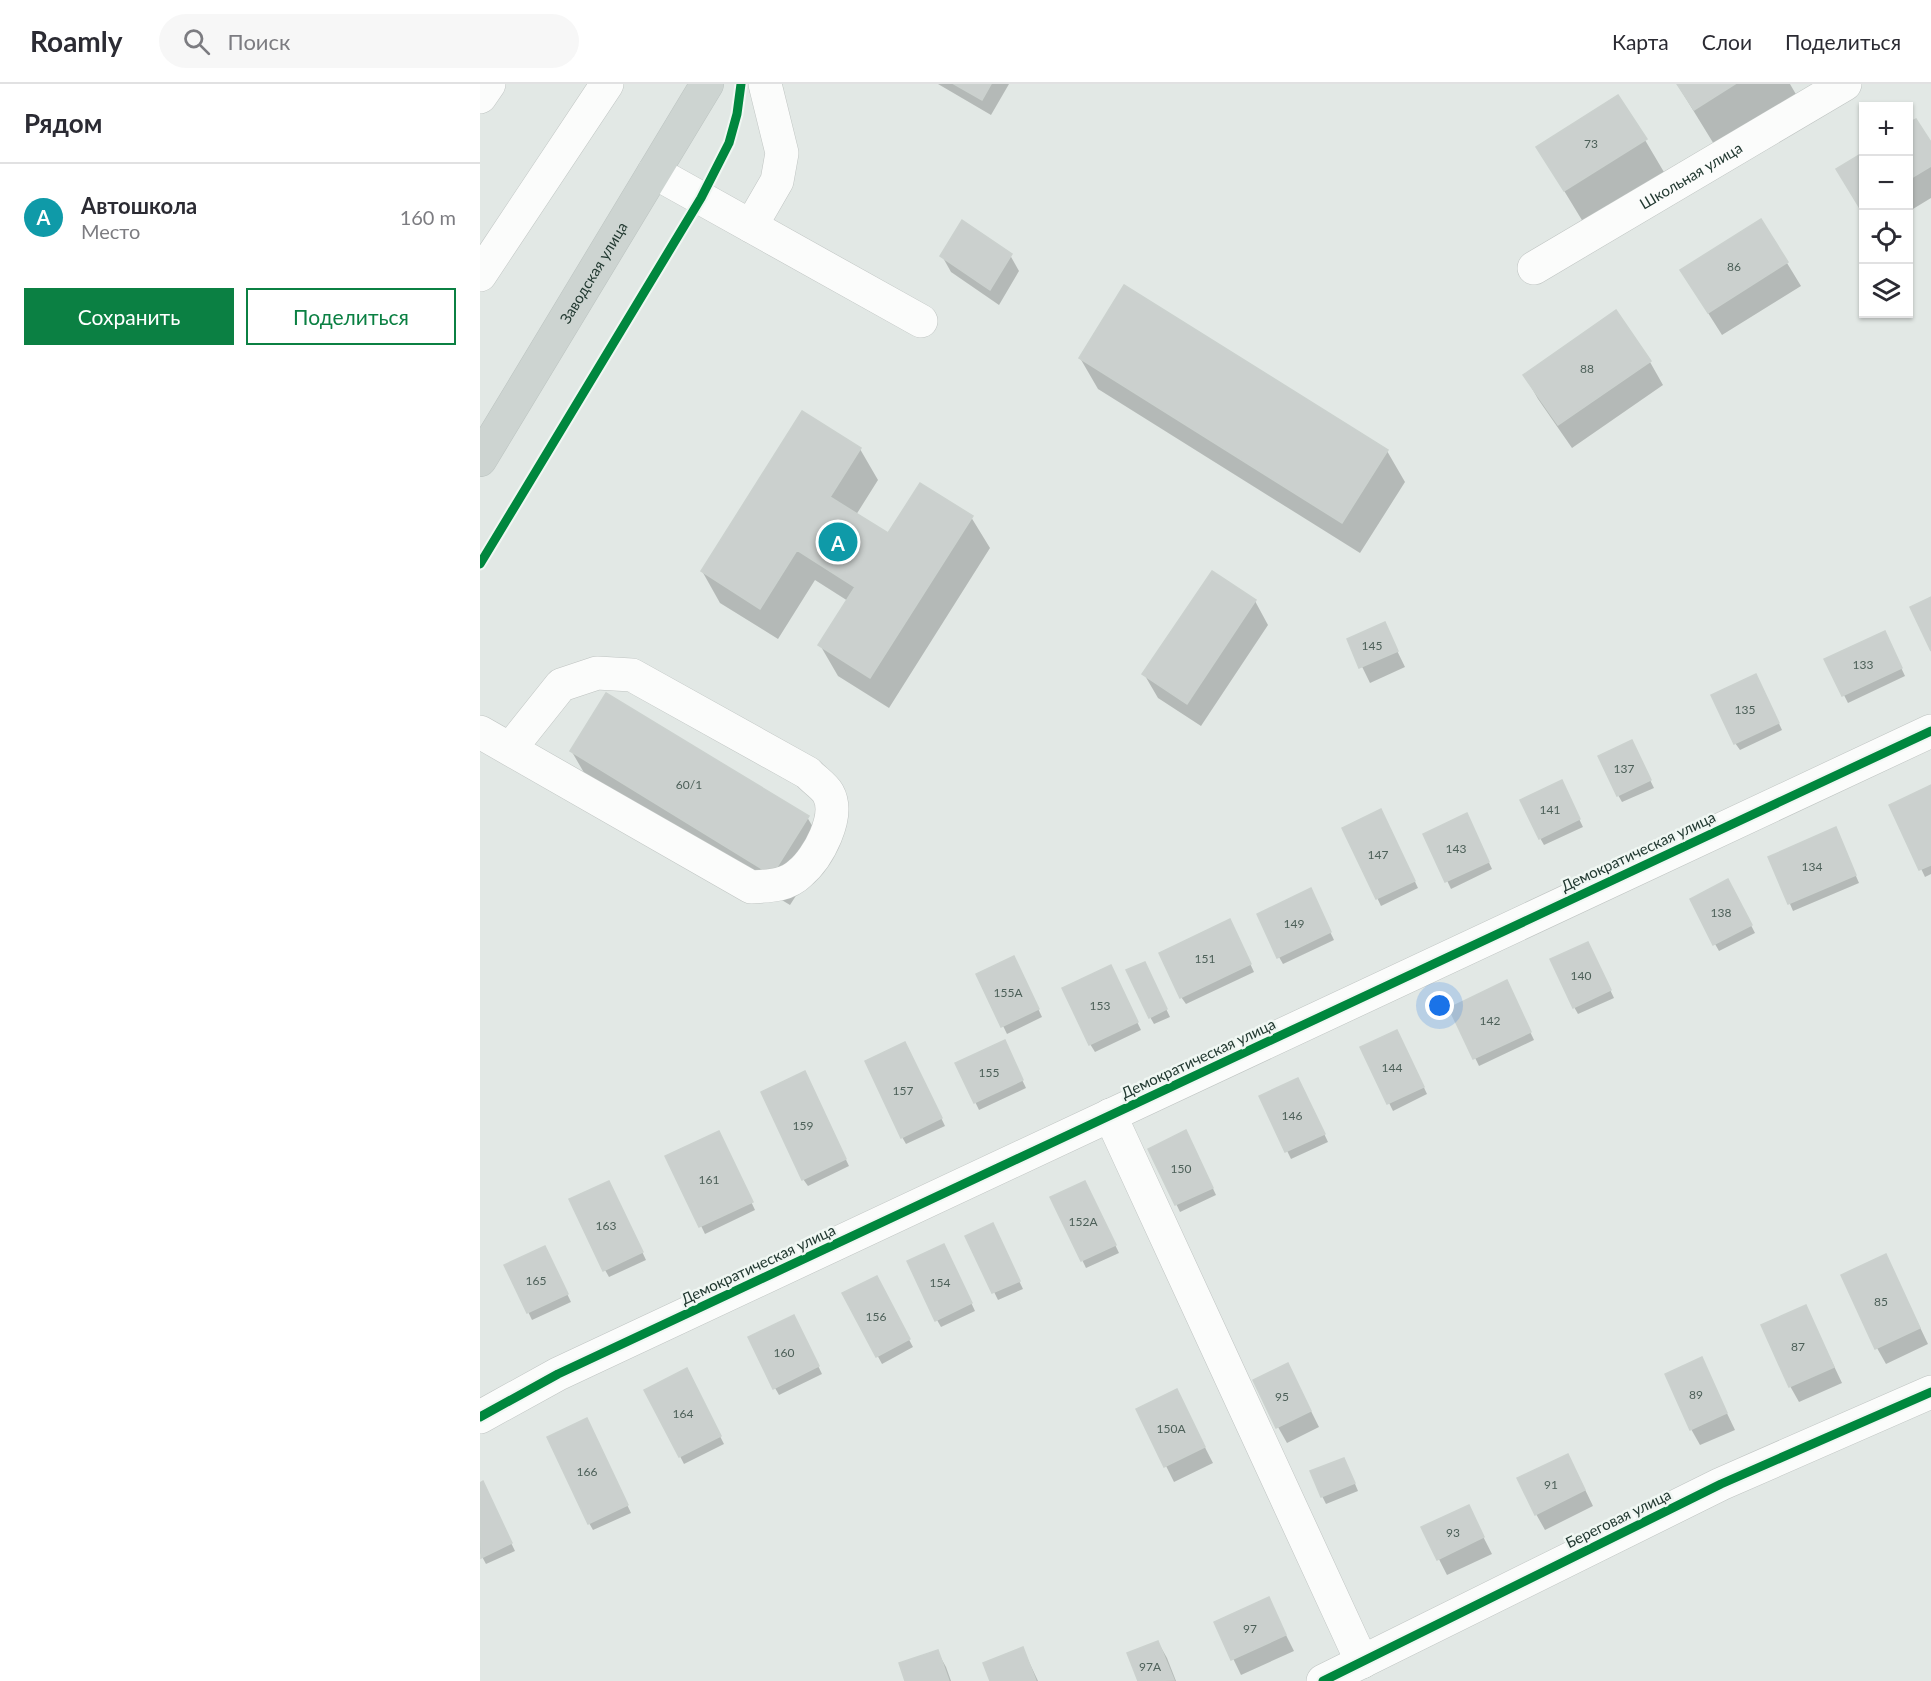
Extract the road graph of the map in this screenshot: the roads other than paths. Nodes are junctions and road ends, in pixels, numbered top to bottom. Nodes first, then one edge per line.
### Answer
1 (489, 84) edge
2 (607, 84) edge
3 (707, 84) edge
4 (765, 84) edge
5 (1845, 84) edge
6 (480, 97) edge
7 (654, 172) junction
8 (751, 226) junction
9 (1534, 268) dead end
10 (480, 275) edge
11 (921, 321) dead end
12 (480, 460) edge
13 (1931, 730) edge
14 (480, 732) edge
15 (510, 750) junction
16 (1110, 1115) junction
17 (1931, 1392) edge
18 (480, 1417) edge
19 (1362, 1662) junction
20 (1323, 1681) edge

1 - 6 street
2 - 10 street
3 - 7 main road, Заводская улица
4 - 8 street
5 - 9 street, Школьная улица
7 - 8 street
7 - 12 main road, Заводская улица
8 - 11 street
13 - 16 street, Демократическая улица
14 - 15 street
15 - 15 street
16 - 18 street, Демократическая улица
16 - 19 street
17 - 19 street, Береговая улица
19 - 20 street, Береговая улица

